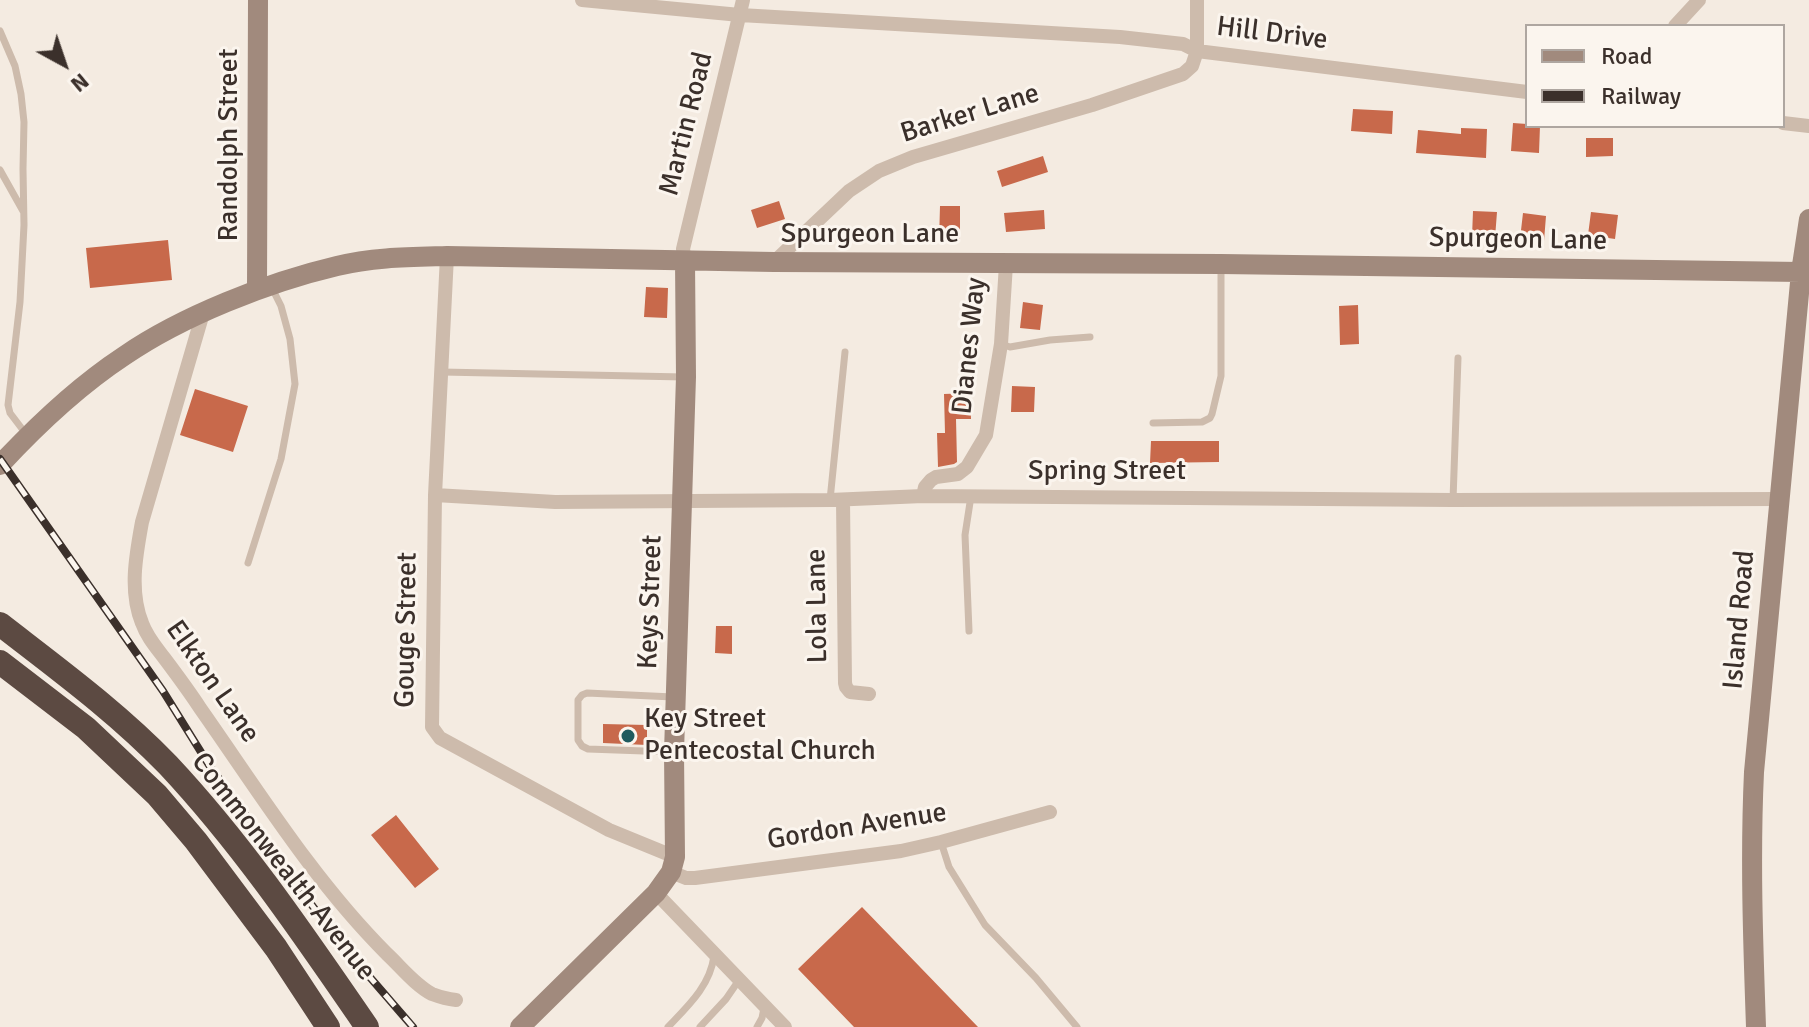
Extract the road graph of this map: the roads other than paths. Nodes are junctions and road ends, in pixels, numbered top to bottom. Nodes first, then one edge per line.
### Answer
1 (258, 0) edge
2 (582, 0) edge
3 (1197, 0) edge
4 (1699, 0) edge
5 (741, 7) edge
6 (1677, 24) edge
7 (0, 31) edge
8 (1197, 51) junction
9 (1525, 92) edge
10 (1785, 123) edge
11 (1809, 126) edge
12 (0, 170) edge
13 (24, 213) junction
14 (1809, 219) edge
15 (447, 256) junction
16 (685, 261) junction
17 (774, 262) junction
18 (1006, 264) junction
19 (1221, 264) junction
20 (1801, 272) junction
21 (264, 288) junction
22 (203, 313) junction
23 (1090, 337) dead end
24 (1001, 344) junction
25 (845, 352) dead end
26 (1458, 358) dead end
27 (442, 372) junction
28 (686, 377) junction
29 (1153, 423) dead end
30 (28, 436) junction
31 (0, 465) edge
32 (435, 495) junction
33 (923, 496) junction
34 (971, 496) junction
35 (1780, 499) junction
36 (837, 500) junction
37 (1453, 500) junction
38 (682, 501) junction
39 (248, 563) dead end
40 (0, 624) edge
41 (969, 631) dead end
42 (0, 662) edge
43 (869, 694) dead end
44 (676, 698) junction
45 (126, 724) junction
46 (106, 746) junction
47 (674, 752) junction
48 (1050, 812) dead end
49 (941, 842) junction
50 (673, 865) junction
51 (656, 893) junction
52 (299, 931) junction
53 (276, 948) junction
54 (714, 953) junction
55 (739, 980) junction
56 (456, 1000) dead end
57 (764, 1006) junction
58 (365, 1021) edge
59 (328, 1027) edge
60 (520, 1027) edge
61 (668, 1027) edge
62 (700, 1027) edge
63 (757, 1027) edge
64 (785, 1027) edge
65 (1077, 1027) edge
66 (1756, 1027) edge

1 - 21 street, Randolph Street
2 - 5 street, Hill Drive
3 - 8 street
4 - 6 street
5 - 8 street, Hill Drive
5 - 16 street, Martin Road
7 - 13 lane
8 - 9 street, Hill Drive
8 - 17 street, Barker Lane
10 - 11 street
12 - 13 lane
13 - 30 lane
14 - 20 street, Island Road
15 - 16 street, Spurgeon Lane
15 - 21 street, Spurgeon Lane
15 - 27 street, Gouge Street
16 - 17 street, Spurgeon Lane
16 - 28 street, Keys Street
17 - 18 street, Spurgeon Lane
18 - 19 street, Spurgeon Lane
18 - 24 street, Dianes Way
19 - 20 street, Spurgeon Lane
19 - 29 lane
20 - 35 street, Island Road
21 - 22 street, Spurgeon Lane
21 - 39 lane
22 - 30 street, Spurgeon Lane
22 - 56 street, Elkton Lane
23 - 24 lane
24 - 33 street, Dianes Way
25 - 36 lane
26 - 37 lane
27 - 28 lane
27 - 32 street, Gouge Street
28 - 38 street, Keys Street
30 - 31 street, Spurgeon Lane
32 - 38 street, Spring Street
32 - 50 street, Gouge Street
33 - 34 street, Spring Street
33 - 36 street, Spring Street
34 - 37 street, Spring Street
34 - 41 lane
35 - 37 street, Spring Street
35 - 66 street, Island Road
36 - 38 street, Spring Street
36 - 43 street, Lola Lane
38 - 44 street, Keys Street
40 - 45 highway, Commonwealth Avenue
42 - 46 highway, Commonwealth Avenue
44 - 47 street, Keys Street
44 - 47 lane
45 - 46 highway
45 - 52 highway, Commonwealth Avenue
46 - 53 highway, Commonwealth Avenue
47 - 50 street, Keys Street
48 - 49 street, Gordon Avenue
49 - 50 street, Gordon Avenue
49 - 65 lane
50 - 51 street
51 - 54 street
51 - 60 street
52 - 53 highway
52 - 58 highway, Commonwealth Avenue
53 - 59 highway, Commonwealth Avenue
54 - 55 street
54 - 61 lane
55 - 57 street
55 - 62 lane
57 - 63 lane
57 - 64 street

